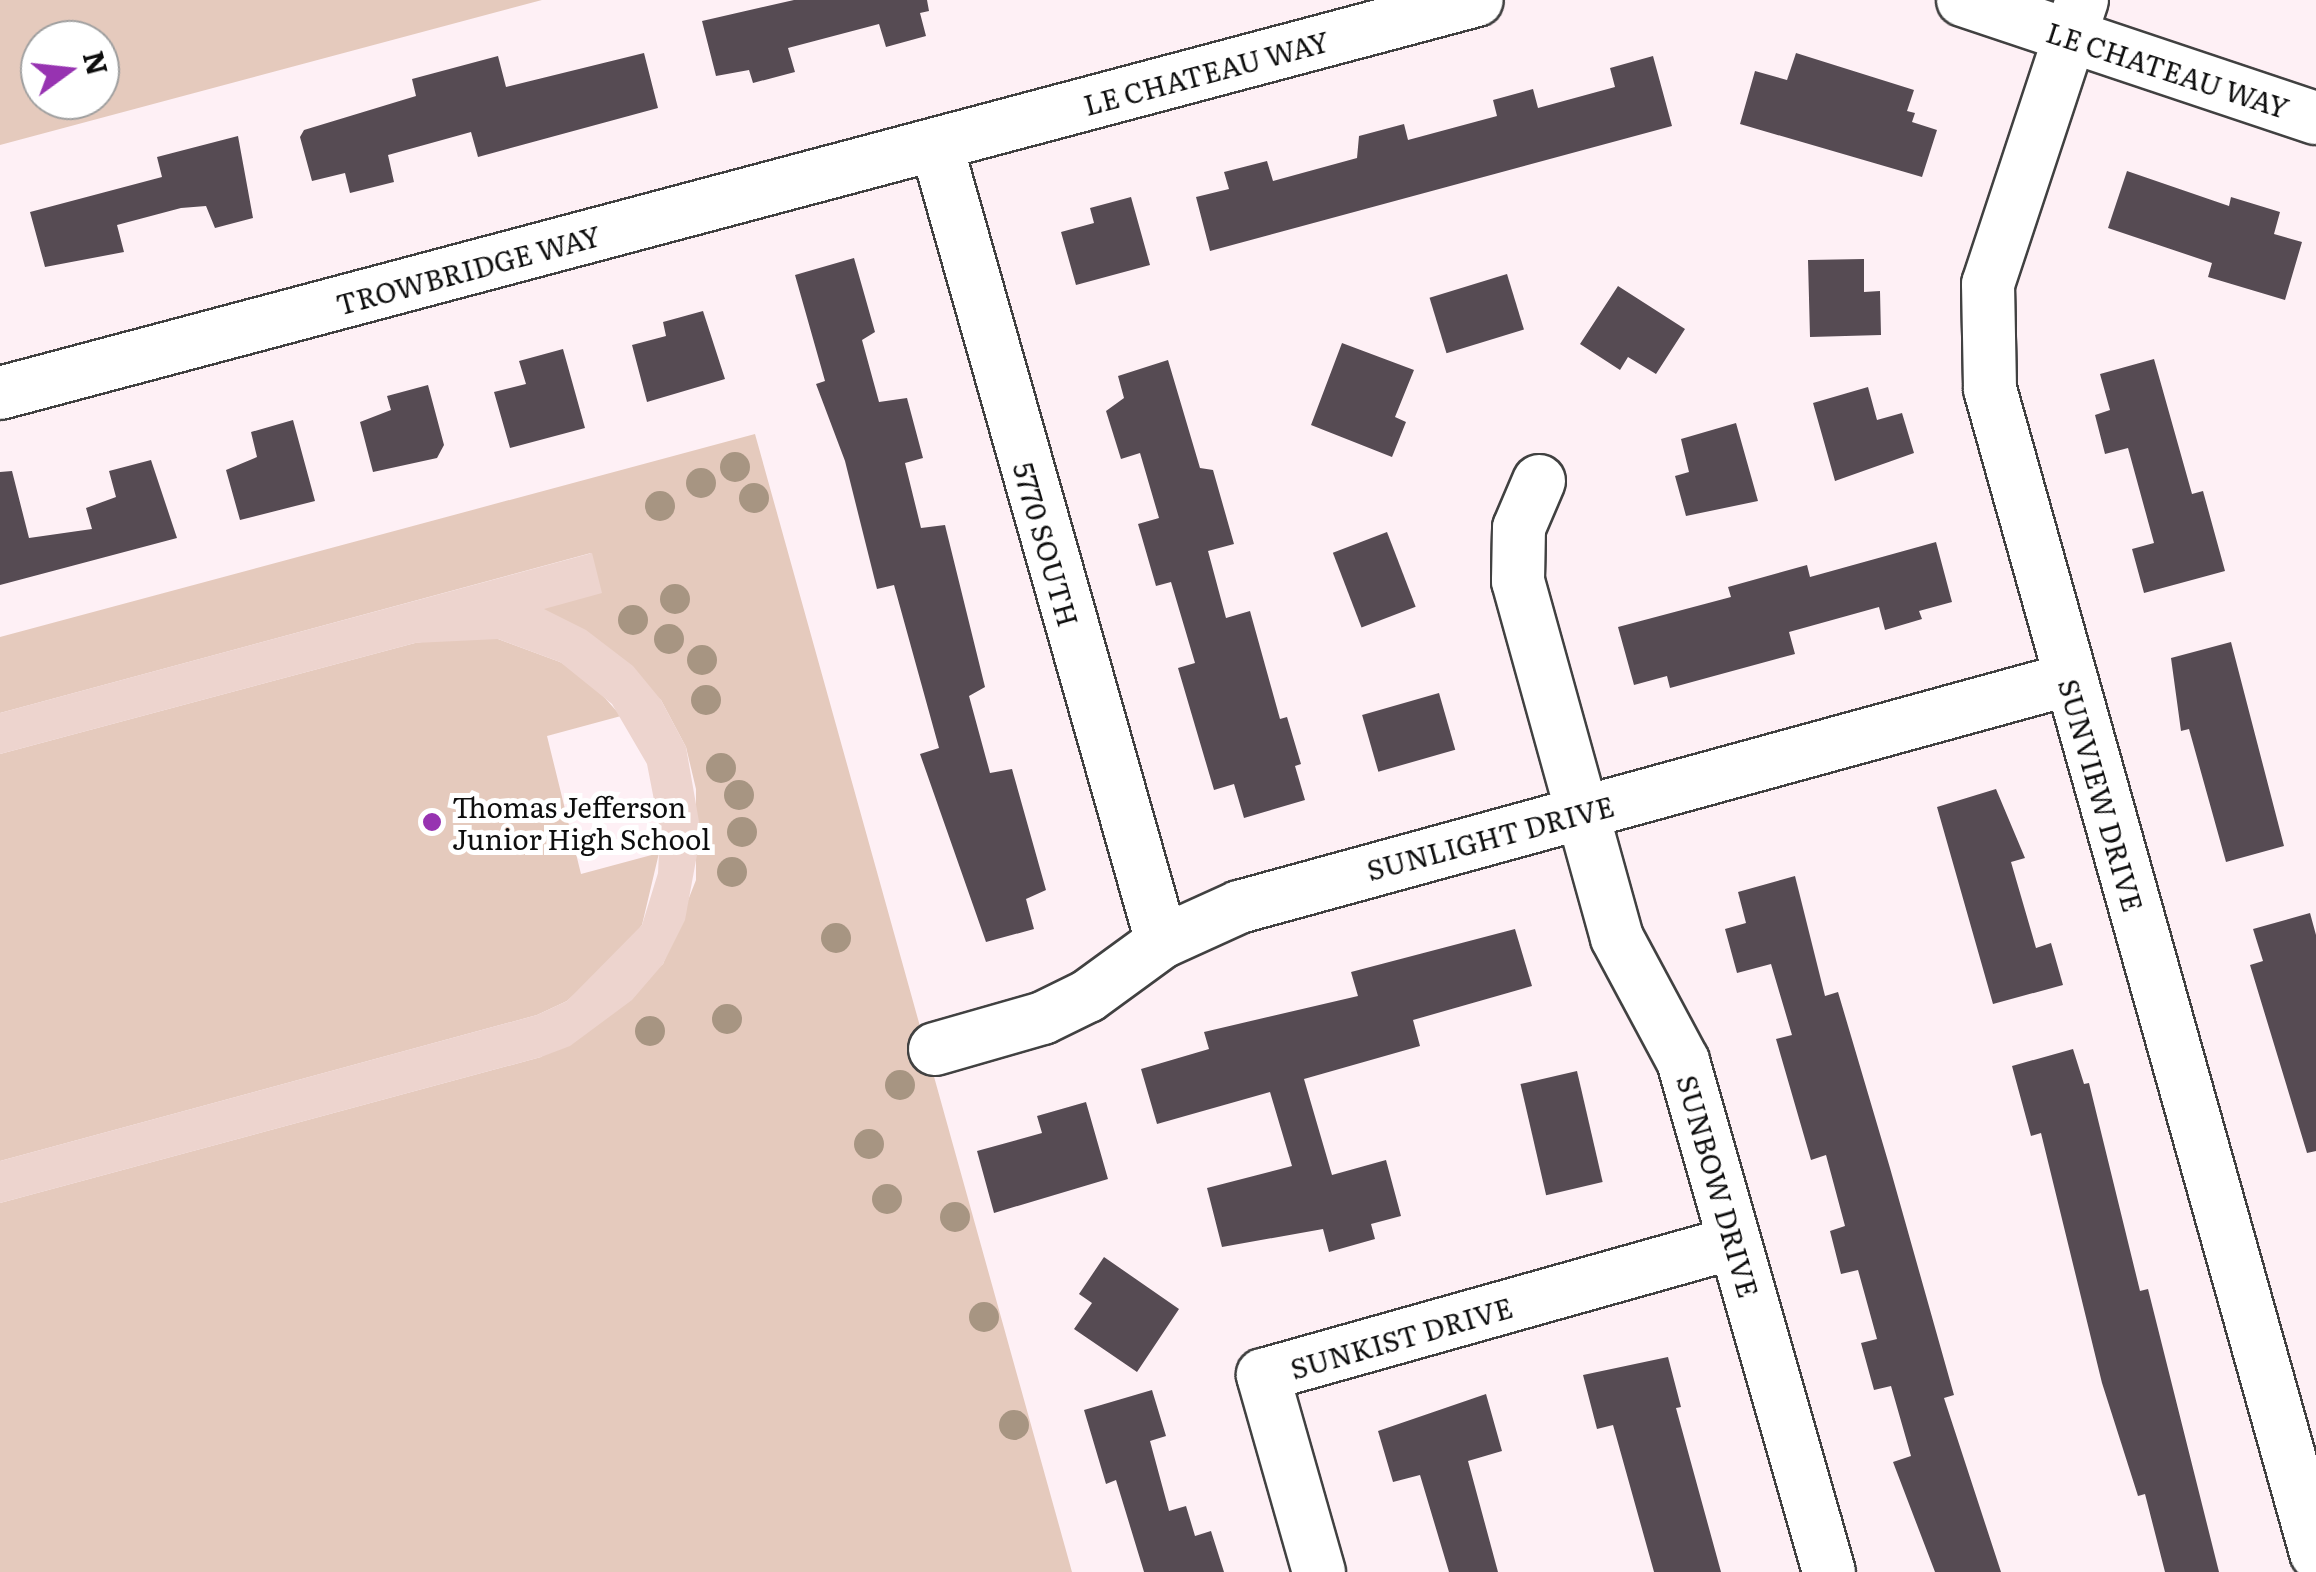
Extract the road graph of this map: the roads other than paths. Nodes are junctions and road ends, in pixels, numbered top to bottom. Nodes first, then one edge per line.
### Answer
1 (1477, 0) edge
2 (1963, 0) edge
3 (2075, 18) edge
4 (2316, 118) edge
5 (936, 144) junction
6 (0, 394) edge
7 (1540, 482) dead end
8 (2070, 680) junction
9 (1582, 812) junction
10 (1162, 942) junction
11 (935, 1049) dead end
12 (1735, 1242) junction
13 (2316, 1554) edge
14 (1320, 1572) edge
15 (1829, 1572) edge

1 - 5 street, LE CHATEAU WAY
2 - 3 street, LE CHATEAU WAY
3 - 4 street, LE CHATEAU WAY
3 - 8 street, SUNVIEW DRIVE
5 - 6 street, TROWBRIDGE WAY
5 - 10 street, 5770 SOUTH
7 - 9 street, SUNBOW DRIVE
8 - 9 street, SUNLIGHT DRIVE
8 - 13 street, SUNVIEW DRIVE
9 - 10 street, SUNLIGHT DRIVE
9 - 12 street, SUNBOW DRIVE
10 - 11 street, SUNLIGHT DRIVE
12 - 14 street, SUNKIST DRIVE
12 - 15 street, SUNBOW DRIVE

